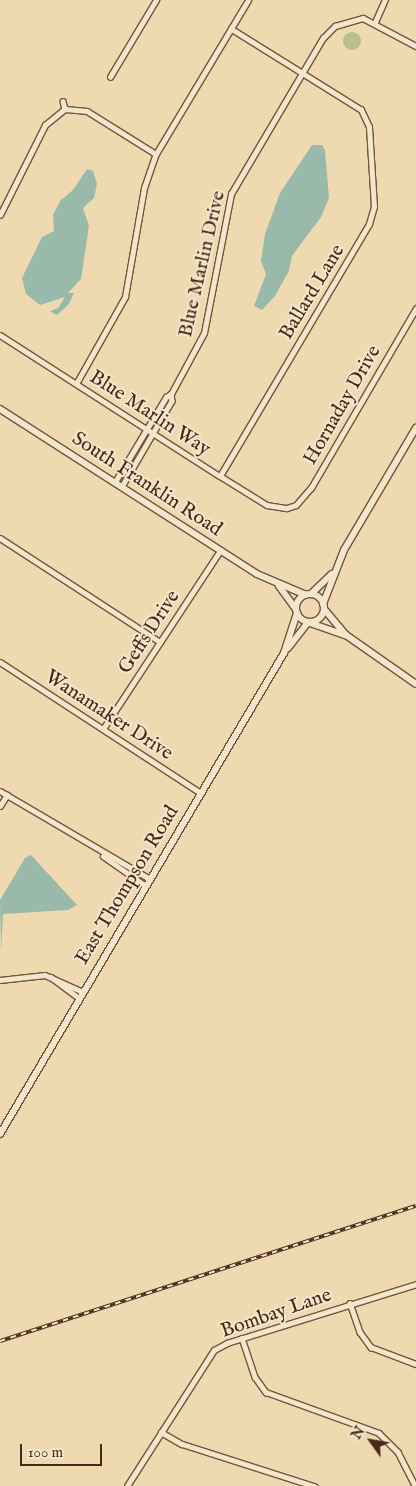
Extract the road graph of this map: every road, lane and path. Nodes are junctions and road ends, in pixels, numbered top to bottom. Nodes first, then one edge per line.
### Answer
1 (156, 0) edge
2 (248, 0) edge
3 (385, 0) edge
4 (375, 22) junction
5 (231, 29) junction
6 (416, 46) edge
7 (302, 73) junction
8 (110, 77) dead end
9 (63, 101) dead end
10 (65, 109) junction
11 (156, 154) junction
12 (0, 215) edge
13 (416, 308) edge
14 (0, 335) edge
15 (76, 384) junction
16 (171, 394) junction
17 (0, 409) edge
18 (416, 428) edge
19 (146, 429) junction
20 (153, 433) junction
21 (220, 476) junction
22 (115, 482) junction
23 (122, 487) junction
24 (286, 508) joint
25 (0, 538) edge
26 (220, 551) junction
27 (333, 573) junction
28 (278, 585) junction
29 (309, 594) junction
30 (324, 607) junction
31 (296, 611) junction
32 (309, 622) junction
33 (346, 635) junction
34 (160, 642) junction
35 (284, 653) junction
36 (0, 662) edge
37 (416, 684) edge
38 (103, 729) junction
39 (0, 791) edge
40 (201, 793) junction
41 (7, 796) junction
42 (0, 806) edge
43 (96, 851) junction
44 (150, 879) junction
45 (146, 886) junction
46 (0, 980) edge
47 (81, 995) junction
48 (0, 1134) edge
49 (416, 1284) edge
50 (350, 1303) junction
51 (242, 1338) junction
52 (416, 1364) edge
53 (161, 1432) junction
54 (127, 1486) edge
55 (314, 1486) edge
56 (415, 1486) edge

1 - 8 street
2 - 5 street
3 - 4 street
4 - 6 street
4 - 7 street, Blue Marlin Drive
5 - 7 street
5 - 11 street
7 - 16 street, Blue Marlin Drive
7 - 21 street, Ballard Lane
9 - 10 street
10 - 11 street
10 - 12 street
11 - 15 street
13 - 24 street, Hornaday Drive
14 - 15 street, Blue Marlin Way
15 - 19 street, Blue Marlin Way
16 - 19 street, Blue Marlin Drive
16 - 20 street, Blue Marlin Drive
17 - 22 main road, South Franklin Road
18 - 27 main road
19 - 20 street, Blue Marlin Way
19 - 22 street, Blue Marlin Drive
20 - 21 street, Blue Marlin Way
20 - 23 street, Blue Marlin Drive
21 - 24 street, Blue Marlin Way
22 - 23 main road, South Franklin Road
23 - 26 main road, South Franklin Road
25 - 34 street
26 - 28 main road, South Franklin Road
26 - 34 street, Geffs Drive
27 - 29 main road
27 - 30 main road
28 - 29 main road, South Franklin Road
28 - 31 main road, South Franklin Road
29 - 30 main road
29 - 31 main road
30 - 32 main road
30 - 33 main road
31 - 32 main road
31 - 35 main road, East Thompson Road
32 - 33 main road
32 - 35 main road, East Thompson Road
33 - 37 main road
34 - 38 street, Geffs Drive
35 - 40 main road, East Thompson Road
36 - 38 street, Wanamaker Drive
38 - 40 street, Wanamaker Drive
39 - 41 street
40 - 44 main road, East Thompson Road
41 - 42 street
41 - 43 street
43 - 44 street
43 - 45 street
44 - 45 main road, East Thompson Road
45 - 47 main road, East Thompson Road
46 - 47 street
47 - 48 main road, East Thompson Road
49 - 50 street, Bombay Lane
50 - 51 street, Bombay Lane
50 - 52 street
51 - 53 street, Bombay Lane
51 - 56 street
53 - 54 street, Bombay Lane
53 - 55 street

